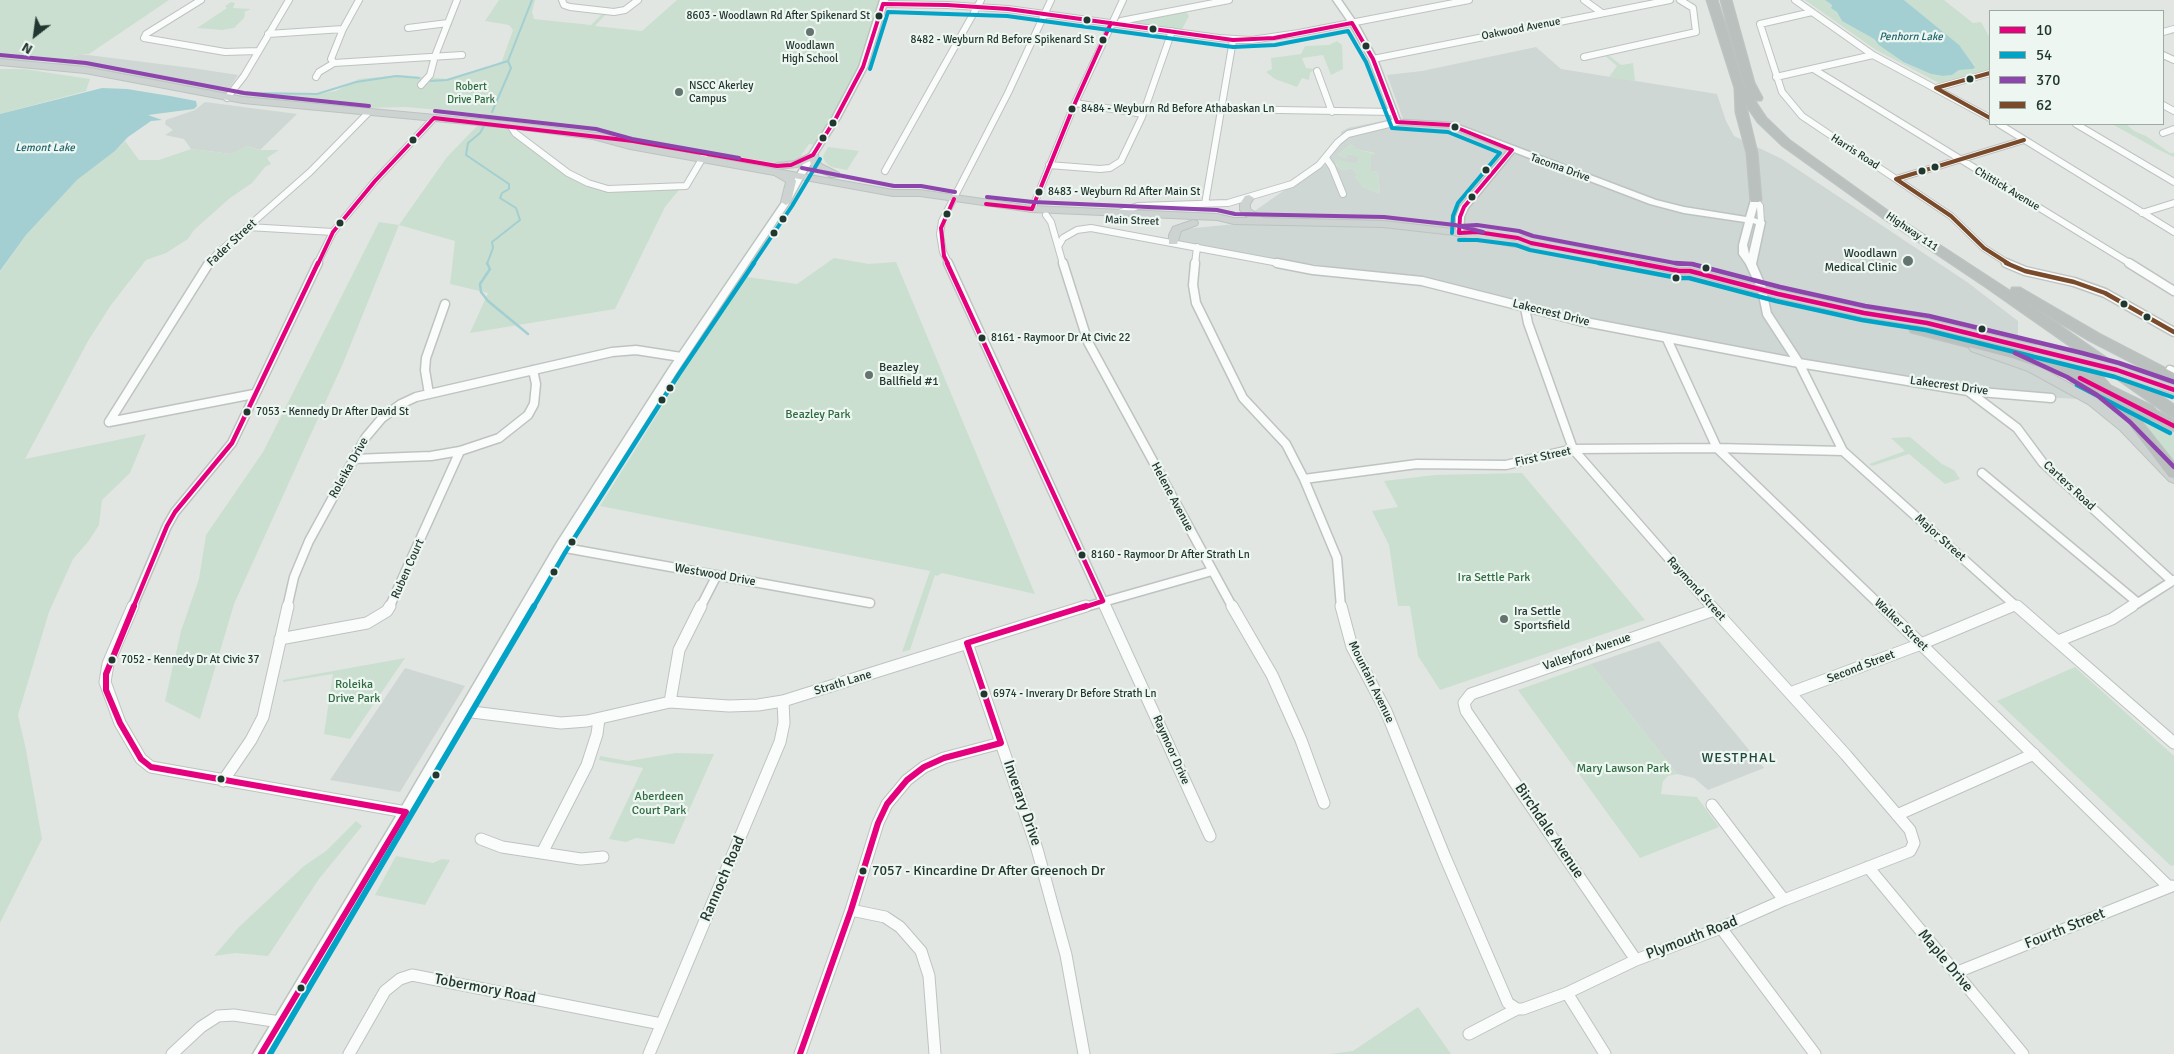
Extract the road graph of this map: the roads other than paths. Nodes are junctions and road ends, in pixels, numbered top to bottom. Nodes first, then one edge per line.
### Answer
1 (201, 0) edge
2 (289, 0) edge
3 (359, 0) edge
4 (458, 0) edge
5 (562, 0) edge
6 (638, 0) edge
7 (981, 0) edge
8 (1050, 0) edge
9 (1124, 0) edge
10 (1190, 0) edge
11 (1229, 0) edge
12 (1337, 0) edge
13 (1469, 0) edge
14 (1584, 0) edge
15 (1670, 0) edge
16 (1680, 0) edge
17 (1712, 0) edge
18 (1726, 0) edge
19 (1795, 0) edge
20 (884, 2) edge
21 (978, 7) junction
22 (1186, 8) junction
23 (1812, 12) junction
24 (1602, 13) junction
25 (1046, 14) junction
26 (1111, 22) junction
27 (448, 23) junction
28 (1352, 23) junction
29 (408, 28) dead end
30 (343, 29) junction
31 (1172, 31) junction
32 (268, 34) junction
33 (1232, 40) junction
34 (258, 51) junction
35 (462, 55) dead end
36 (1872, 55) junction
37 (434, 56) junction
38 (1584, 57) dead end
39 (1373, 59) junction
40 (0, 62) edge
41 (334, 63) junction
42 (1316, 70) dead end
43 (1815, 70) junction
44 (1988, 75) edge
45 (316, 77) dead end
46 (1776, 77) junction
47 (421, 85) dead end
48 (1739, 86) junction
49 (1936, 88) junction
50 (227, 98) junction
51 (1075, 103) junction
52 (1222, 109) junction
53 (1332, 112) junction
54 (1394, 112) junction
55 (368, 113) junction
56 (1143, 114) junction
57 (1989, 117) edge
58 (434, 118) junction
59 (1397, 122) junction
60 (510, 125) junction
61 (2001, 125) edge
62 (2078, 125) edge
63 (2174, 129) edge
64 (2163, 133) dead end
65 (2024, 140) junction
66 (1512, 150) junction
67 (813, 155) junction
68 (703, 156) junction
69 (1326, 158) junction
70 (1958, 160) junction
71 (1048, 165) junction
72 (777, 166) junction
73 (765, 169) junction
74 (885, 171) dead end
75 (802, 173) junction
76 (835, 175) junction
77 (1896, 179) junction
78 (824, 180) junction
79 (2174, 182) edge
80 (920, 194) junction
81 (1342, 194) dead end
82 (1249, 198) junction
83 (954, 199) junction
84 (1755, 200) junction
85 (786, 202) junction
86 (2174, 203) edge
87 (1206, 204) junction
88 (1032, 209) junction
89 (2142, 213) junction
90 (1116, 214) junction
91 (1046, 215) junction
92 (1889, 217) junction
93 (1750, 220) junction
94 (1234, 221) junction
95 (1263, 222) junction
96 (1761, 222) junction
97 (1193, 223) junction
98 (248, 227) junction
99 (333, 232) junction
100 (2174, 232) edge
101 (1459, 233) junction
102 (1173, 242) junction
103 (1059, 244) junction
104 (1197, 247) junction
105 (1751, 264) junction
106 (1971, 264) junction
107 (1762, 290) junction
108 (2174, 291) edge
109 (445, 304) dead end
110 (1525, 308) junction
111 (1864, 313) junction
112 (1916, 329) junction
113 (2174, 332) edge
114 (1667, 339) junction
115 (681, 357) junction
116 (1799, 363) junction
117 (533, 370) junction
118 (2172, 374) edge
119 (2174, 390) edge
120 (1968, 391) junction
121 (254, 394) junction
122 (429, 394) junction
123 (2051, 398) dead end
124 (2174, 404) edge
125 (2174, 412) edge
126 (2174, 426) edge
127 (1717, 448) junction
128 (1573, 449) junction
129 (460, 451) junction
130 (1843, 451) junction
131 (353, 459) junction
132 (1982, 473) dead end
133 (2174, 473) edge
134 (2174, 478) edge
135 (1304, 479) junction
136 (560, 547) junction
137 (1212, 571) junction
138 (717, 575) junction
139 (2173, 580) edge
140 (1103, 601) junction
141 (870, 603) dead end
142 (2138, 603) junction
143 (2015, 605) junction
144 (1714, 610) junction
145 (280, 639) junction
146 (2058, 641) junction
147 (967, 643) junction
148 (1921, 644) junction
149 (1790, 693) junction
150 (783, 701) junction
151 (1464, 701) joint
152 (670, 702) junction
153 (464, 711) junction
154 (600, 719) junction
155 (1001, 743) junction
156 (2174, 743) edge
157 (2034, 754) junction
158 (223, 782) junction
159 (1324, 803) dead end
160 (1712, 806) dead end
161 (406, 812) junction
162 (1897, 815) junction
163 (1210, 836) dead end
164 (481, 839) dead end
165 (1914, 843) joint
166 (543, 851) junction
167 (603, 857) dead end
168 (1868, 867) junction
169 (2171, 886) edge
170 (1784, 900) junction
171 (851, 910) junction
172 (1721, 928) junction
173 (1636, 960) junction
174 (1955, 974) junction
175 (1567, 993) junction
176 (1517, 1009) junction
177 (280, 1022) junction
178 (661, 1024) junction
179 (1469, 1034) dead end
180 (172, 1054) edge
181 (262, 1054) edge
182 (350, 1054) edge
183 (649, 1054) edge
184 (800, 1054) edge
185 (936, 1054) edge
186 (1084, 1054) edge
187 (1605, 1054) edge
188 (1815, 1054) edge
189 (2023, 1054) edge

1 - 34 street
2 - 32 street
3 - 30 street
4 - 27 street
5 - 6 street
7 - 21 street
8 - 25 street, Raymoor Drive
9 - 26 street
10 - 22 street
11 - 22 street
12 - 28 street
13 - 28 street
14 - 24 street
15 - 24 street, Oakwood Avenue
16 - 38 street
17 - 48 highway, Highway 111
18 - 106 highway, Highway 111
19 - 23 street
20 - 21 street
20 - 67 street
21 - 25 street
21 - 74 street
22 - 26 street
23 - 36 street
23 - 46 street, Harris Road
24 - 39 street, Oakwood Avenue
25 - 26 street
25 - 83 street, Raymoor Drive
26 - 31 street
26 - 51 street
27 - 29 street
27 - 37 street
28 - 33 street
28 - 39 street
30 - 32 street
30 - 41 street
31 - 33 street
31 - 56 street
32 - 34 street
33 - 52 street
34 - 50 street
35 - 37 street
36 - 43 street
36 - 49 street
37 - 41 street
37 - 47 street
39 - 54 street
40 - 50 main road, Main Street
41 - 45 street
42 - 53 street
43 - 46 street
43 - 70 street, Chittick Avenue
44 - 49 street
46 - 77 street, Harris Road
48 - 84 highway
48 - 92 highway, Highway 111
49 - 57 street
50 - 55 main road, Main Street
51 - 56 street
51 - 71 street
52 - 53 street
52 - 87 street
53 - 54 street
54 - 59 street
55 - 58 main road, Main Street
55 - 98 street, Fader Street
56 - 71 street
58 - 60 main road, Main Street
58 - 99 street
59 - 66 street, Tacoma Drive
59 - 69 street, Tacoma Drive
60 - 68 main road, Main Street
60 - 68 street
61 - 65 street
62 - 79 street
63 - 64 street
65 - 70 street
65 - 89 street
66 - 93 street, Tacoma Drive
66 - 101 street
67 - 72 main road
67 - 75 street
67 - 76 main road
68 - 72 main road, Main Street
68 - 73 main road, Main Street
69 - 81 street
69 - 82 street, Tacoma Drive
70 - 77 street
70 - 108 street, Chittick Avenue
71 - 88 street
72 - 75 main road, Main Street
73 - 75 main road, Main Street
73 - 85 main road
75 - 76 main road, Main Street
75 - 78 main road, Main Street
75 - 85 street
76 - 80 main road, Main Street
77 - 113 street, Harris Road
78 - 80 main road, Main Street
78 - 85 main road
80 - 83 main road, Main Street
82 - 87 street, Tacoma Drive
82 - 95 main road
83 - 88 main road, Main Street
83 - 140 street, Raymoor Drive
84 - 93 street
84 - 96 street
85 - 115 street
86 - 89 street
87 - 90 street, Tacoma Drive
88 - 90 main road, Main Street
88 - 91 main road, Main Street
89 - 100 street
90 - 94 main road, Main Street
91 - 97 main road, Main Street
91 - 103 street, Helene Avenue
92 - 125 highway, Highway 111
92 - 133 highway
93 - 96 street, Tacoma Drive
93 - 105 street
94 - 95 main road, Main Street
94 - 97 main road, Main Street
95 - 101 main road, Main Street
96 - 105 street
97 - 102 main road
98 - 99 street
98 - 121 street, Fader Street
99 - 121 street
101 - 107 main road, Main Street
102 - 103 street, Lakecrest Drive
102 - 104 street, Lakecrest Drive
103 - 137 street, Helene Avenue
104 - 110 street, Lakecrest Drive
104 - 135 street, Mountain Avenue
105 - 107 street
106 - 118 highway
106 - 124 highway, Highway 111
107 - 111 main road, Main Street
107 - 116 street, Major Street
109 - 122 street
110 - 114 street, Lakecrest Drive
110 - 128 street, Raymond Street
111 - 112 main road, Main Street
111 - 119 main road, Main Street, bridge
112 - 126 highway, bridge
112 - 134 main road, Main Street
114 - 116 street, Lakecrest Drive
114 - 127 street, Walker Street
115 - 117 street, Roleika Drive
115 - 136 street
116 - 120 street, Lakecrest Drive
116 - 130 street, Major Street
117 - 122 street, Roleika Drive
117 - 129 street
120 - 123 street, Lakecrest Drive
120 - 139 street, Carters Road
121 - 158 street
122 - 131 street, Roleika Drive
127 - 128 street, First Street
127 - 130 street, First Street
127 - 148 street, Walker Street
128 - 135 street, First Street
128 - 144 street, Raymond Street
129 - 131 street
129 - 145 street, Ruben Court
130 - 143 street, Major Street
131 - 145 street, Roleika Drive
132 - 142 street
135 - 176 street, Mountain Avenue
136 - 138 street, Westwood Drive
136 - 153 street
137 - 140 street, Strath Lane
137 - 159 street, Helene Avenue
138 - 141 street, Westwood Drive
138 - 152 street
139 - 142 street
140 - 147 street, Strath Lane
140 - 163 street, Raymoor Drive
142 - 146 street
143 - 146 street, Major Street
143 - 148 street, Second Street
144 - 149 street, Raymond Street
144 - 151 street, Valleyford Avenue
145 - 158 street, Roleika Drive
146 - 156 street, Major Street
147 - 150 street, Strath Lane
147 - 155 street, Inverary Drive
148 - 149 street, Second Street
148 - 157 street, Walker Street
149 - 162 street, Raymond Street
150 - 152 street, Strath Lane
150 - 178 street, Rannoch Road
151 - 173 street, Birchdale Avenue
152 - 154 street, Strath Lane
153 - 154 street, Strath Lane
153 - 161 street
154 - 166 street
155 - 171 street
155 - 186 street, Inverary Drive
157 - 162 street
157 - 169 street, Walker Street
158 - 161 street
160 - 170 street
161 - 177 street
162 - 165 street, Raymond Street
164 - 166 street
165 - 168 street, Plymouth Road
166 - 167 street
168 - 170 street, Plymouth Road
168 - 174 street, Maple Drive
169 - 174 street, Fourth Street
170 - 172 street, Plymouth Road
171 - 184 street
171 - 185 street
172 - 173 street, Plymouth Road
172 - 188 street
173 - 175 street, Plymouth Road
174 - 189 street, Maple Drive
175 - 176 street, Plymouth Road
175 - 187 street
176 - 179 street, Plymouth Road
177 - 180 street
177 - 181 street
178 - 182 street, Tobermory Road
178 - 183 street, Rannoch Road

